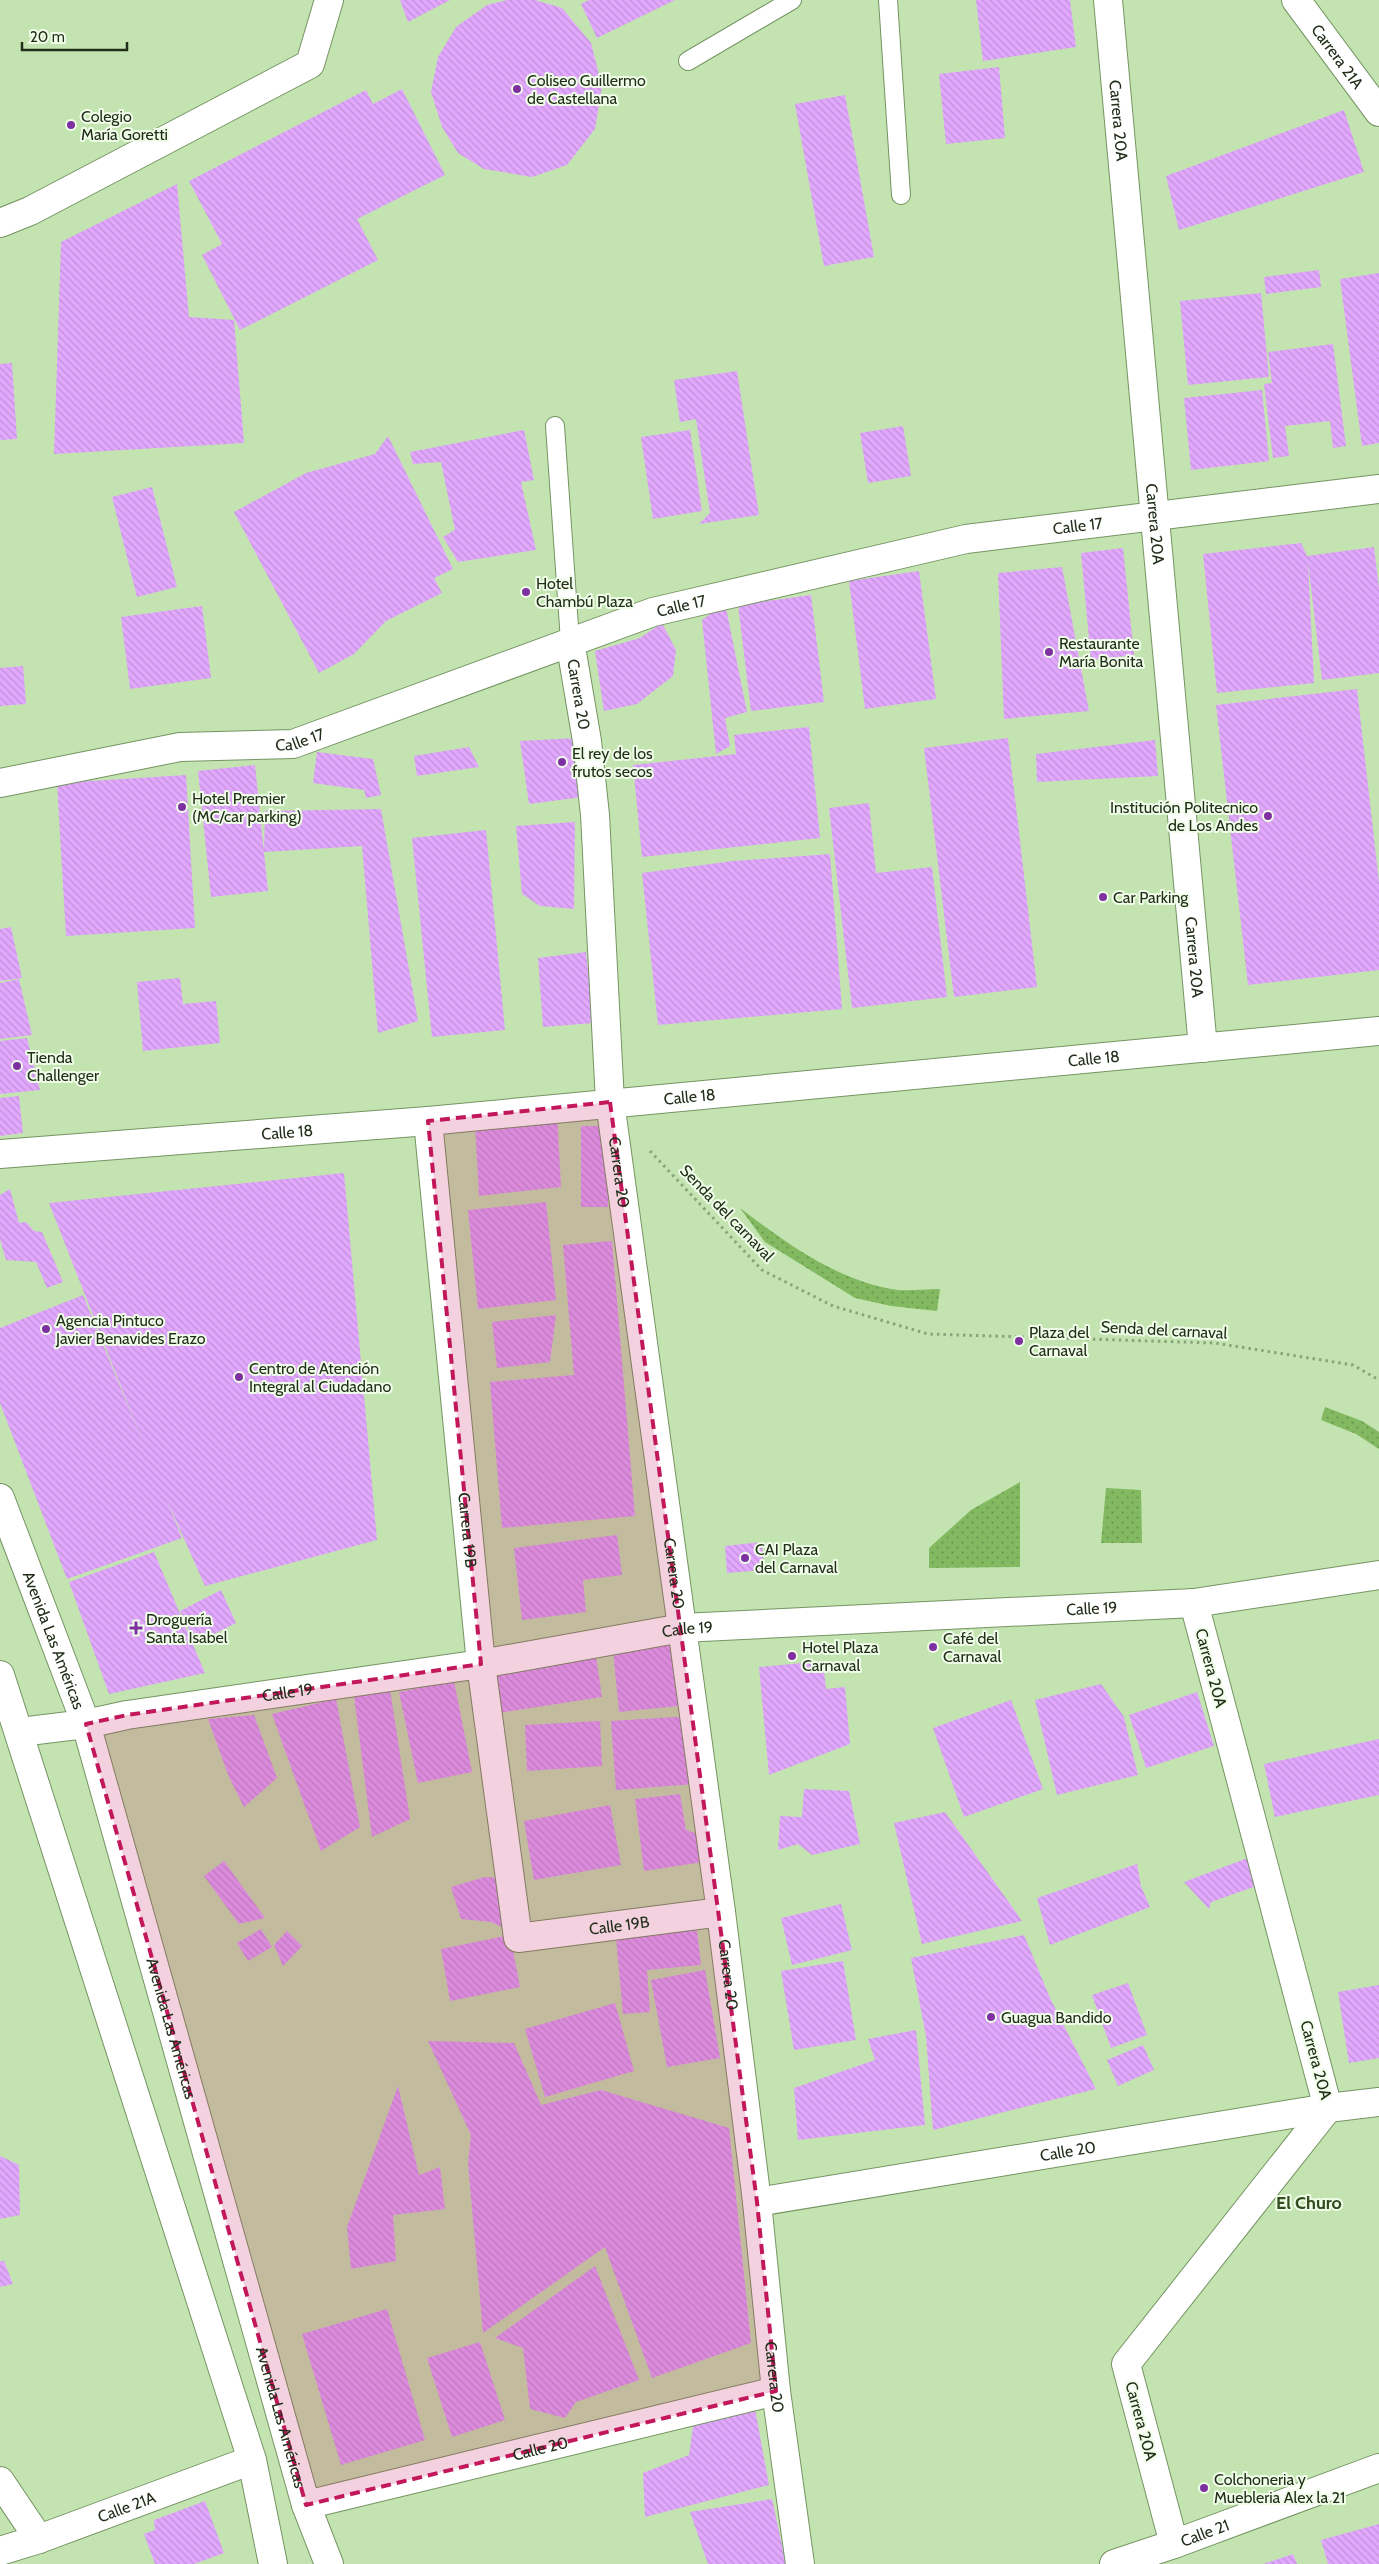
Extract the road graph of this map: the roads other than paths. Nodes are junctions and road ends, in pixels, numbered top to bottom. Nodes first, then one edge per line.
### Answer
1 (329, 0) edge
2 (792, 0) edge
3 (888, 0) edge
4 (1108, 0) edge
5 (1296, 0) edge
6 (688, 61) dead end
7 (1379, 112) edge
8 (901, 195) dead end
9 (0, 222) edge
10 (555, 426) dead end
11 (1379, 489) edge
12 (1153, 515) junction
13 (570, 641) junction
14 (0, 783) edge
15 (1379, 1031) edge
16 (1203, 1048) junction
17 (610, 1102) junction
18 (428, 1121) junction
19 (0, 1154) edge
20 (0, 1498) edge
21 (1379, 1575) edge
22 (1194, 1603) junction
23 (682, 1628) junction
24 (480, 1664) junction
25 (0, 1675) edge
26 (86, 1724) junction
27 (10, 1733) edge
28 (721, 1912) junction
29 (518, 1938) joint
30 (1379, 2102) edge
31 (1328, 2108) junction
32 (757, 2202) junction
33 (776, 2390) junction
34 (252, 2460) junction
35 (1379, 2468) edge
36 (0, 2481) edge
37 (306, 2505) junction
38 (39, 2539) junction
39 (1174, 2544) junction
40 (0, 2551) edge
41 (273, 2564) edge
42 (329, 2564) edge
43 (800, 2564) edge
44 (1114, 2564) edge

1 - 9 street
2 - 6 lane
3 - 8 lane
4 - 12 street, Carrera 20A
5 - 7 street, Carrera 21A
10 - 13 lane
11 - 12 street, Calle 17
12 - 13 street, Calle 17
12 - 16 street, Carrera 20A
13 - 14 street, Calle 17
13 - 17 street, Carrera 20
15 - 16 street, Calle 18
16 - 17 street, Calle 18
17 - 18 street, Calle 18
17 - 23 street, Carrera 20
18 - 19 street, Calle 18
18 - 24 street, Carrera 19B
20 - 26 street, Avenida Las Américas
21 - 22 street, Calle 19
22 - 23 street, Calle 19
22 - 31 street, Carrera 20A
23 - 24 street, Calle 19
23 - 28 street, Carrera 20
24 - 26 street, Calle 19
24 - 29 street, Carrera 19B
25 - 27 street
26 - 27 street, Calle 19
26 - 37 street, Avenida Las Américas
27 - 34 street
28 - 29 street, Calle 19B
28 - 32 street, Carrera 20
30 - 31 street, Calle 20
31 - 32 street, Calle 20
31 - 39 street, Carrera 20A
32 - 33 street, Carrera 20
33 - 37 street, Calle 20
33 - 43 street, Carrera 20
34 - 38 street, Calle 21A
34 - 41 street
35 - 39 street, Calle 21
36 - 38 street
37 - 42 street, Avenida Las Américas
38 - 40 street, Calle 21A
39 - 44 street, Calle 21

